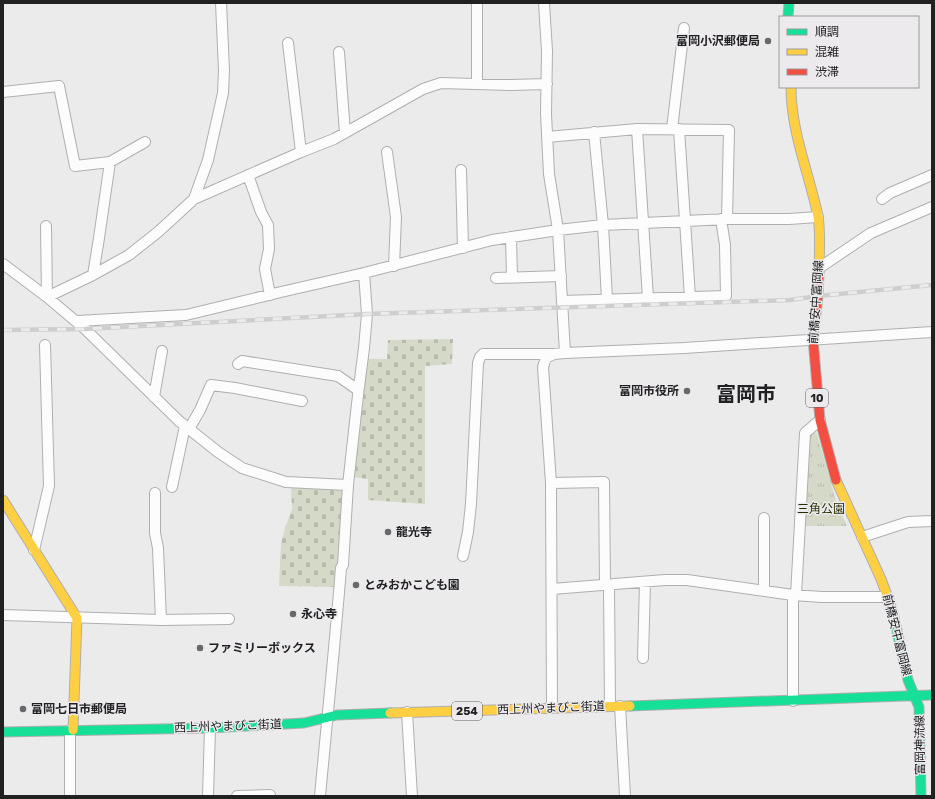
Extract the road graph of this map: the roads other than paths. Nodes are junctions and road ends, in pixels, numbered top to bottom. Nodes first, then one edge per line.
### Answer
1 (221, 3) edge
2 (477, 3) edge
3 (544, 3) edge
4 (789, 3) edge
5 (788, 16) edge
6 (684, 28) dead end
7 (288, 43) dead end
8 (339, 52) dead end
9 (477, 84) junction
10 (547, 84) junction
11 (791, 88) edge
12 (3, 92) edge
13 (637, 129) junction
14 (675, 129) junction
15 (594, 132) junction
16 (345, 133) junction
17 (547, 136) junction
18 (145, 142) dead end
19 (301, 152) junction
20 (387, 152) dead end
21 (110, 162) junction
22 (461, 170) dead end
23 (248, 175) junction
24 (932, 175) edge
25 (194, 199) junction
26 (882, 199) dead end
27 (932, 207) edge
28 (818, 217) junction
29 (724, 219) junction
30 (684, 222) junction
31 (644, 224) junction
32 (602, 225) junction
33 (46, 226) dead end
34 (558, 230) junction
35 (511, 237) junction
36 (463, 248) junction
37 (3, 264) edge
38 (394, 266) junction
39 (819, 268) junction
40 (364, 273) junction
41 (93, 275) junction
42 (561, 276) junction
43 (512, 277) junction
44 (496, 278) dead end
45 (270, 295) junction
46 (47, 297) junction
47 (690, 297) junction
48 (648, 298) junction
49 (607, 299) junction
50 (562, 301) junction
51 (76, 321) junction
52 (932, 332) edge
53 (813, 339) junction
54 (45, 345) dead end
55 (162, 351) dead end
56 (565, 353) junction
57 (554, 354) junction
58 (238, 364) dead end
59 (358, 390) junction
60 (154, 397) junction
61 (302, 401) dead end
62 (820, 420) junction
63 (187, 428) junction
64 (551, 484) junction
65 (348, 485) junction
66 (172, 487) dead end
67 (155, 494) dead end
68 (3, 500) edge
69 (764, 518) dead end
70 (932, 521) edge
71 (862, 537) junction
72 (34, 550) junction
73 (463, 556) dead end
74 (645, 582) junction
75 (607, 585) junction
76 (552, 589) junction
77 (764, 591) junction
78 (794, 595) junction
79 (888, 597) junction
80 (3, 615) edge
81 (77, 618) junction
82 (229, 619) dead end
83 (160, 620) junction
84 (643, 658) dead end
85 (932, 695) edge
86 (914, 696) junction
87 (793, 701) junction
88 (615, 706) junction
89 (552, 708) junction
90 (407, 712) junction
91 (327, 718) junction
92 (210, 728) junction
93 (72, 730) junction
94 (3, 732) edge
95 (70, 796) edge
96 (208, 796) edge
97 (237, 796) edge
98 (270, 796) edge
99 (320, 796) edge
100 (412, 796) edge
101 (625, 796) edge
102 (921, 796) edge

1 - 25 street
2 - 9 street
3 - 10 street
4 - 5 main road
6 - 14 street
7 - 19 street
8 - 16 street
9 - 10 street
9 - 16 street
10 - 17 street
11 - 28 main road, 前橋安中富岡線 / 10
12 - 21 street
13 - 14 street
13 - 15 street
13 - 31 street
14 - 29 street
14 - 30 street
15 - 17 street
15 - 32 street
16 - 19 street
17 - 34 street
18 - 21 street
19 - 23 street
20 - 38 street
21 - 41 street
22 - 36 street
23 - 25 street
23 - 45 street
24 - 26 street
25 - 41 street
27 - 39 street
28 - 29 street
28 - 39 main road, 前橋安中富岡線 / 10
29 - 30 street
29 - 47 street
30 - 31 street
30 - 47 street
31 - 32 street
31 - 48 street
32 - 34 street
32 - 49 street
33 - 46 street
34 - 35 street
34 - 42 street
35 - 36 street
35 - 43 street
36 - 38 street
37 - 46 street
38 - 40 street
39 - 53 main road, 前橋安中富岡線 / 10
40 - 45 street
40 - 59 street
41 - 46 street
42 - 43 street
42 - 50 street
43 - 44 street
45 - 51 street
46 - 51 street
47 - 48 street
48 - 49 street
49 - 50 street
50 - 56 street
51 - 60 street
52 - 53 street
53 - 56 street
53 - 62 main road, 前橋安中富岡線 / 10
54 - 72 street
55 - 60 street
56 - 57 street
57 - 64 street
57 - 73 street
58 - 59 street
59 - 65 street
60 - 63 street
61 - 63 street
62 - 71 main road, 前橋安中富岡線 / 10
62 - 78 street
63 - 65 street
63 - 66 street
64 - 75 street
64 - 76 street
65 - 91 street
67 - 83 street
68 - 72 main road
69 - 77 street
70 - 71 street
71 - 79 main road, 前橋安中富岡線 / 10
72 - 81 main road
74 - 75 street
74 - 77 street
74 - 84 street
75 - 76 street
75 - 88 street
76 - 89 street
77 - 78 street
78 - 79 street
78 - 87 street
79 - 86 main road, 前橋安中富岡線 / 10
80 - 81 street
81 - 83 street
81 - 93 main road
82 - 83 street
85 - 86 main road, 西上州やまびこ街道 / 254
86 - 87 main road, 西上州やまびこ街道 / 254
86 - 102 main road, 富岡神流線
87 - 88 main road, 西上州やまびこ街道 / 254
88 - 89 main road, 西上州やまびこ街道 / 254
88 - 101 street
89 - 90 main road, 西上州やまびこ街道 / 254
90 - 91 main road, 西上州やまびこ街道 / 254
90 - 100 street
91 - 92 main road, 西上州やまびこ街道 / 254
91 - 99 street
92 - 93 main road, 西上州やまびこ街道 / 254
92 - 96 street
93 - 94 main road, 西上州やまびこ街道 / 254
93 - 95 street
97 - 98 street

